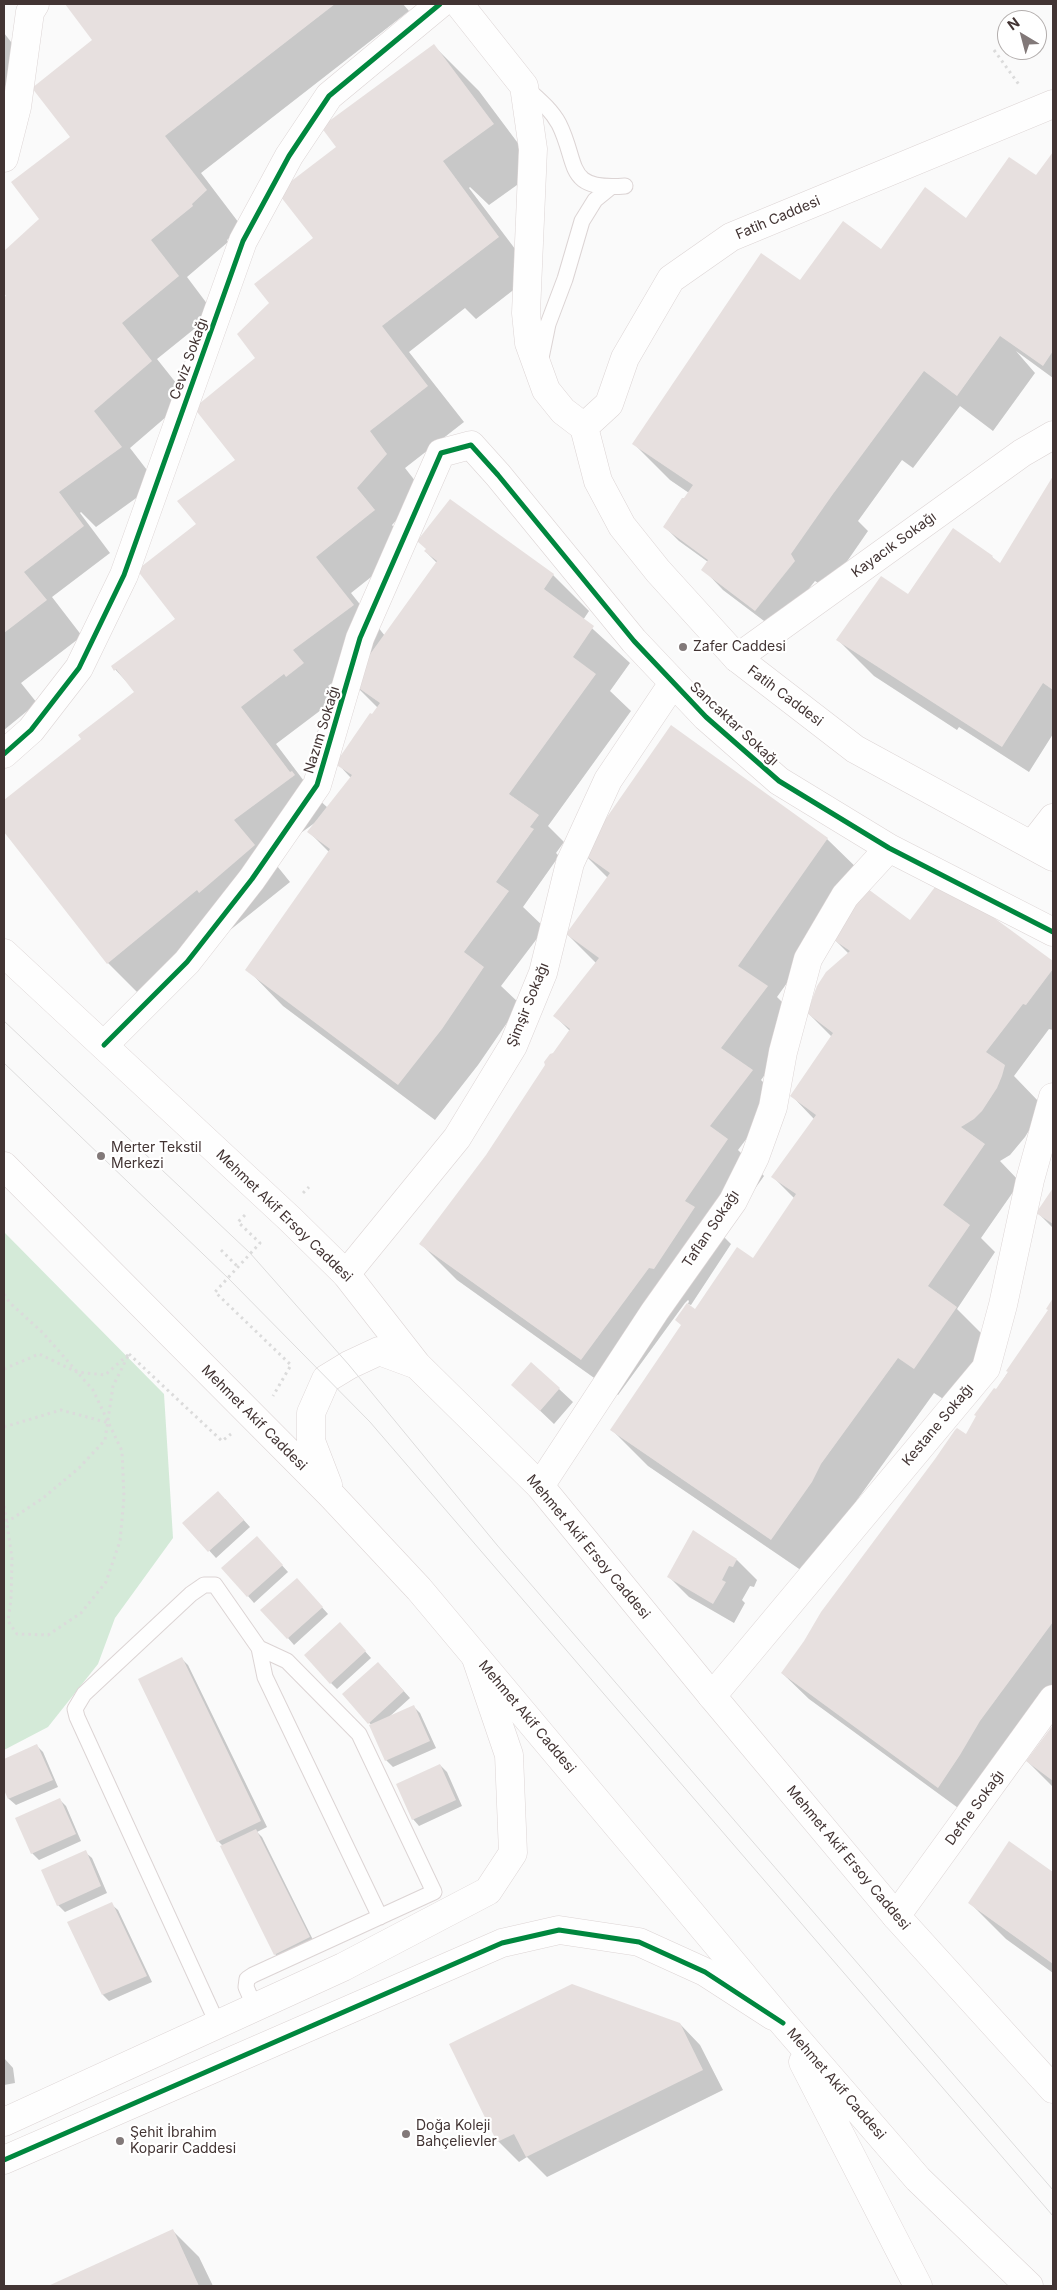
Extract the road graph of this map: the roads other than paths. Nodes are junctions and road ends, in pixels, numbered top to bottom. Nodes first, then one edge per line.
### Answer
1 (35, 4) edge
2 (440, 4) edge
3 (459, 4) edge
4 (524, 86) junction
5 (1045, 107) edge
6 (4, 158) edge
7 (538, 369) junction
8 (584, 427) junction
9 (1053, 435) edge
10 (470, 445) joint
11 (737, 658) junction
12 (673, 683) junction
13 (4, 754) edge
14 (1053, 818) edge
15 (889, 848) junction
16 (1043, 851) edge
17 (1053, 932) edge
18 (4, 953) edge
19 (104, 1045) junction
20 (1053, 1097) edge
21 (4, 1166) edge
22 (346, 1274) junction
23 (418, 1364) junction
24 (540, 1486) junction
25 (332, 1496) junction
26 (259, 1648) junction
27 (475, 1654) junction
28 (712, 1696) junction
29 (1053, 1699) edge
30 (896, 1916) junction
31 (380, 1917) junction
32 (255, 2008) junction
33 (783, 2023) junction
34 (218, 2025) junction
35 (1053, 2089) edge
36 (4, 2122) edge
37 (4, 2160) edge
38 (918, 2286) edge
39 (1030, 2286) edge

1 - 6 street
2 - 13 street, Ceviz Sokağı
3 - 4 street
4 - 7 street
4 - 7 lane
5 - 8 street, Fatih Caddesi
7 - 8 street
8 - 11 street, Fatih Caddesi
9 - 11 street, Kayacık Sokağı
10 - 12 street, Sancaktar Sokağı
10 - 19 street, Nazım Sokağı
11 - 16 street, Fatih Caddesi
12 - 15 street, Sancaktar Sokağı
12 - 22 street, Şimşir Sokağı
14 - 16 street
15 - 17 street, Sancaktar Sokağı
15 - 24 street, Taflan Sokağı
18 - 19 street, Mehmet Akif Ersoy Caddesi
19 - 22 street, Mehmet Akif Ersoy Caddesi
20 - 28 street, Kestane Sokağı
21 - 25 street, Mehmet Akif Caddesi
22 - 23 street, Mehmet Akif Ersoy Caddesi
23 - 24 street, Mehmet Akif Ersoy Caddesi
23 - 25 street
24 - 28 street, Mehmet Akif Ersoy Caddesi
25 - 27 street, Mehmet Akif Caddesi
26 - 31 lane
26 - 31 lane
26 - 34 lane
27 - 32 street
27 - 33 street, Mehmet Akif Caddesi
28 - 30 street, Mehmet Akif Ersoy Caddesi
29 - 30 street, Defne Sokağı
30 - 35 street, Mehmet Akif Ersoy Caddesi
31 - 32 lane
32 - 34 street
33 - 37 street
33 - 38 street
33 - 39 street, Mehmet Akif Caddesi
34 - 36 street

